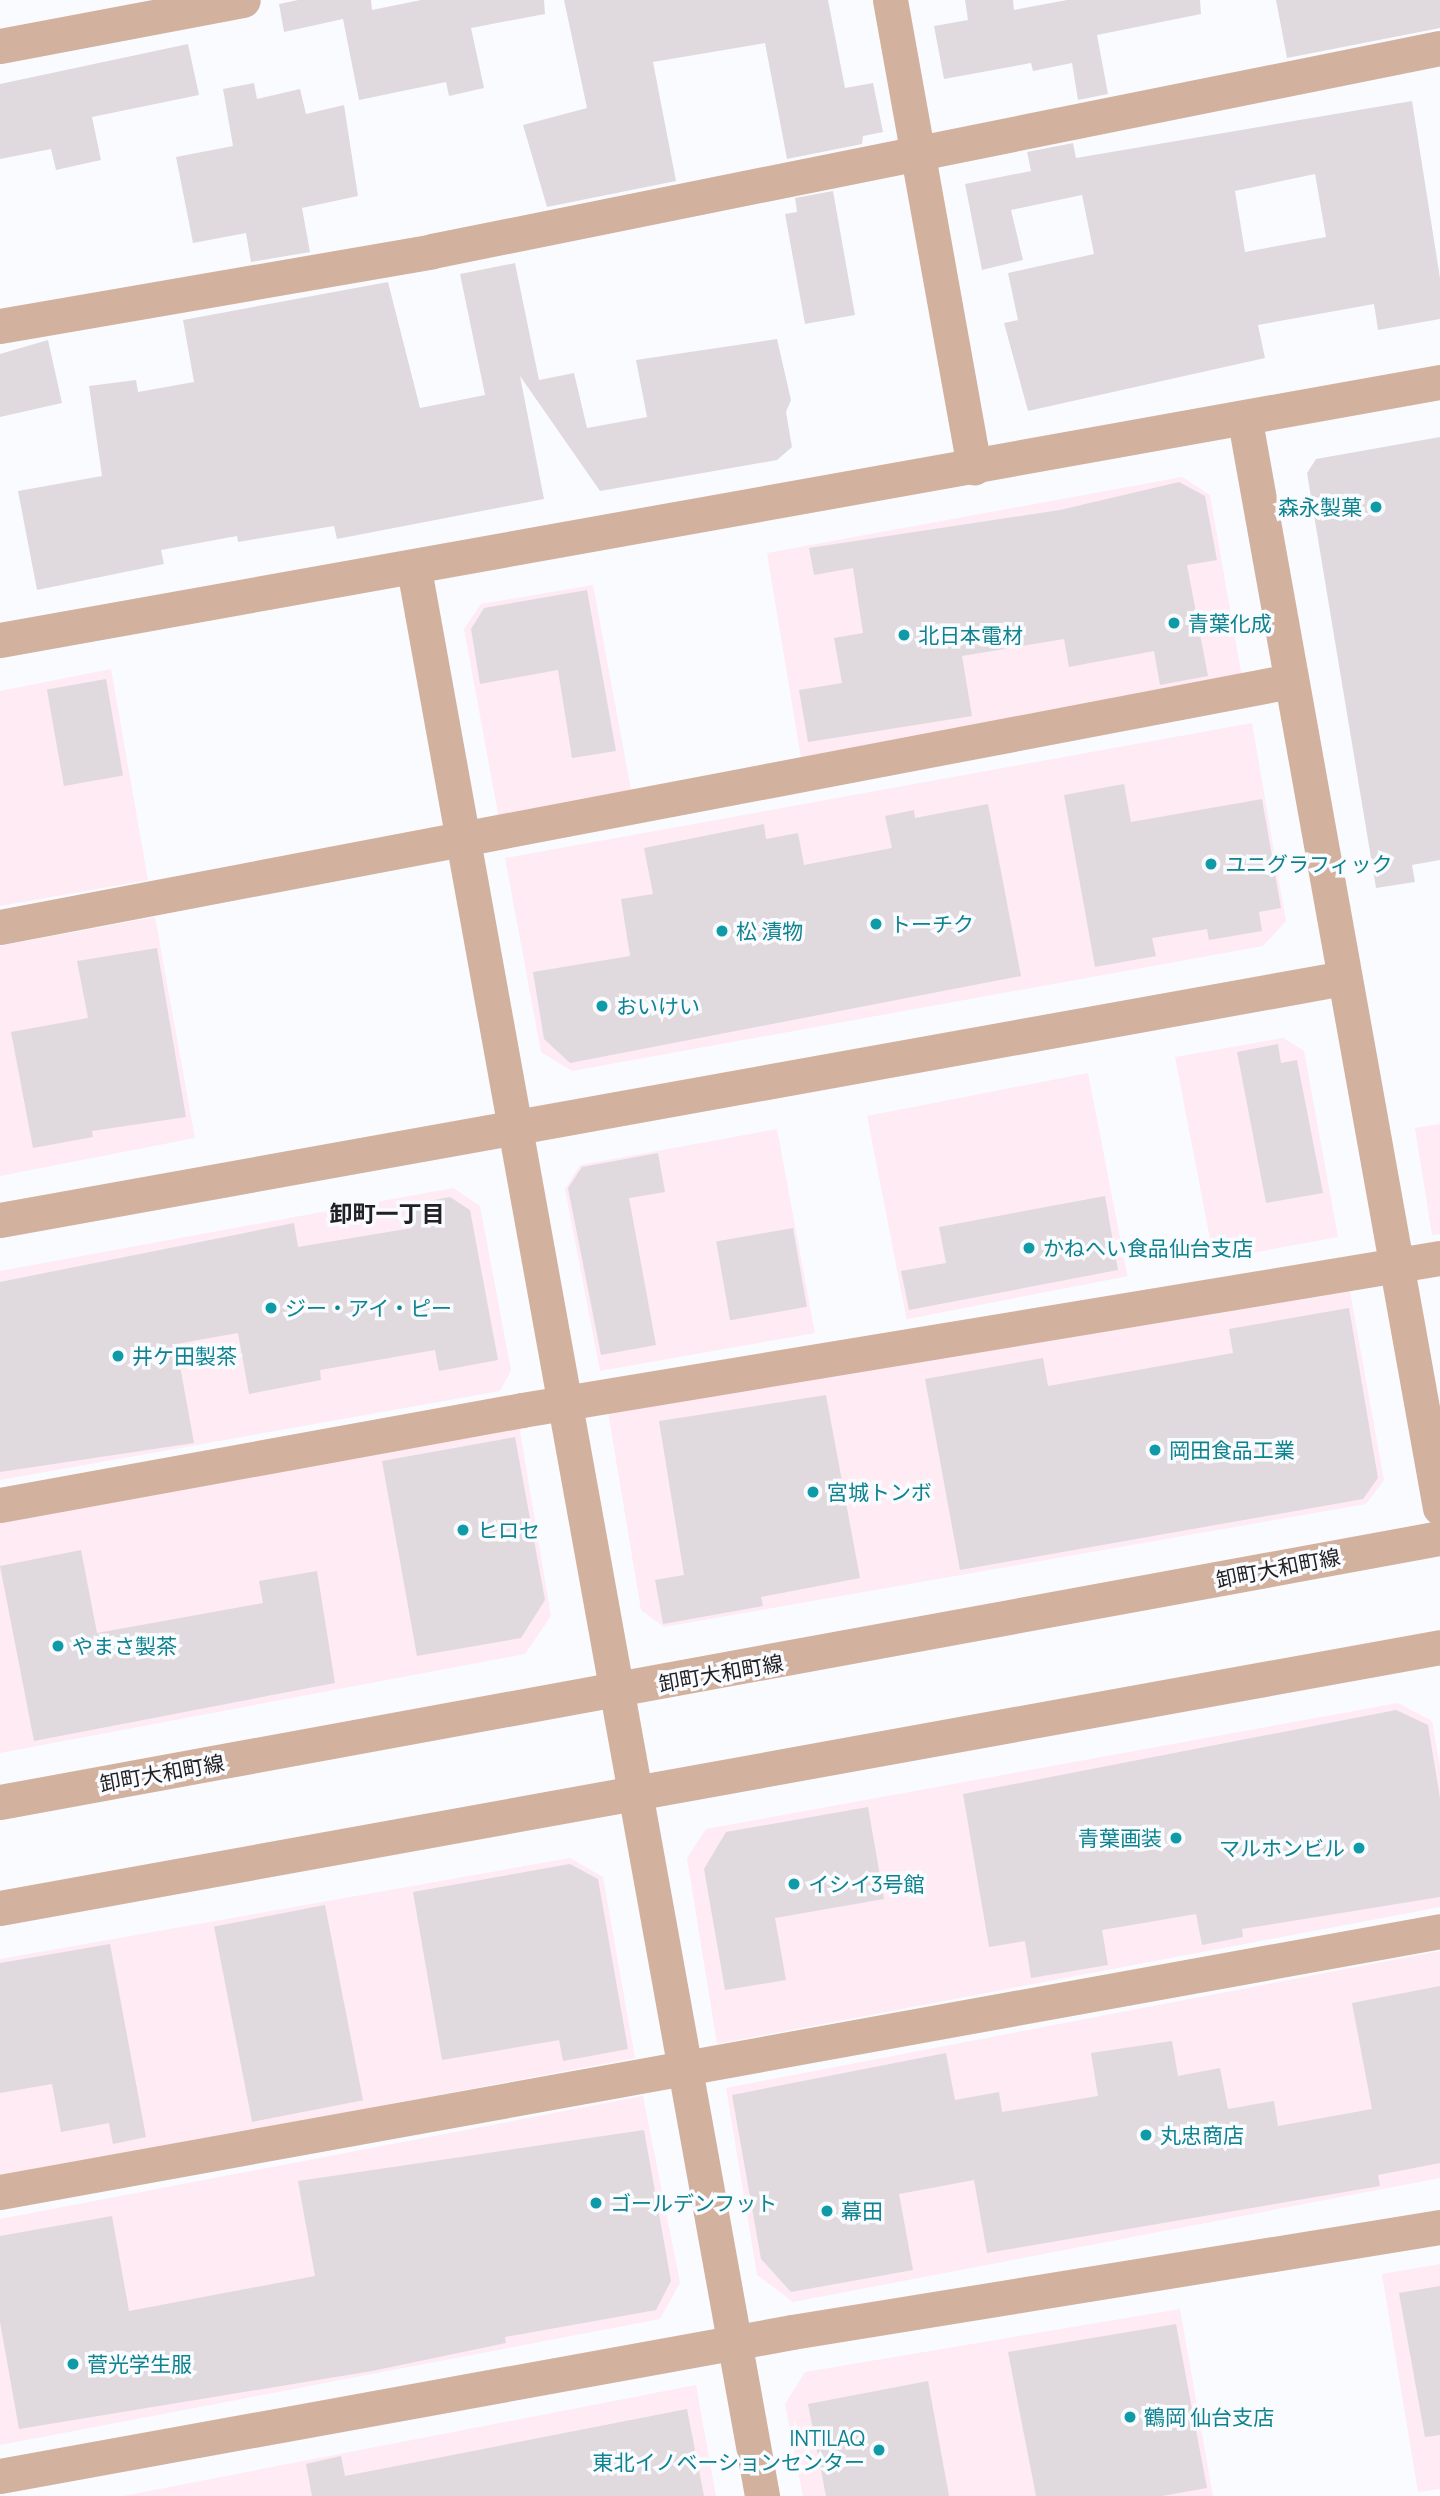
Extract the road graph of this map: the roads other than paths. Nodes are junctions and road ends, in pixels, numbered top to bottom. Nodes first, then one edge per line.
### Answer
1 (241, 0) edge
2 (890, 0) edge
3 (0, 46) edge
4 (1440, 48) edge
5 (920, 157) junction
6 (0, 326) edge
7 (1440, 382) edge
8 (1245, 421) junction
9 (974, 468) junction
10 (414, 569) junction
11 (0, 640) edge
12 (1291, 681) junction
13 (464, 844) junction
14 (0, 927) edge
15 (1344, 978) junction
16 (515, 1128) junction
17 (0, 1220) edge
18 (1440, 1258) edge
19 (1393, 1266) junction
20 (565, 1404) junction
21 (0, 1505) edge
22 (1440, 1508) edge
23 (1440, 1538) edge
24 (1440, 1647) edge
25 (617, 1692) junction
26 (635, 1796) junction
27 (0, 1802) edge
28 (0, 1908) edge
29 (1440, 1931) edge
30 (685, 2068) junction
31 (0, 2192) edge
32 (1440, 2227) edge
33 (735, 2342) junction
34 (0, 2476) edge
35 (762, 2496) edge

1 - 3 street
2 - 5 street
4 - 5 street
5 - 6 street
5 - 9 street
7 - 8 street
8 - 9 street
8 - 12 street
9 - 10 street
10 - 11 street
10 - 13 street
12 - 13 street
12 - 15 street
13 - 14 street
13 - 16 street
15 - 16 street
15 - 19 street
16 - 17 street
16 - 20 street
18 - 19 street
19 - 20 street
19 - 22 street
20 - 21 street
20 - 25 street
23 - 25 street, 卸町大和町線
24 - 26 street
25 - 26 street
25 - 27 street, 卸町大和町線
26 - 28 street
26 - 30 street
29 - 30 street
30 - 31 street
30 - 33 street
32 - 33 street
33 - 34 street
33 - 35 street

